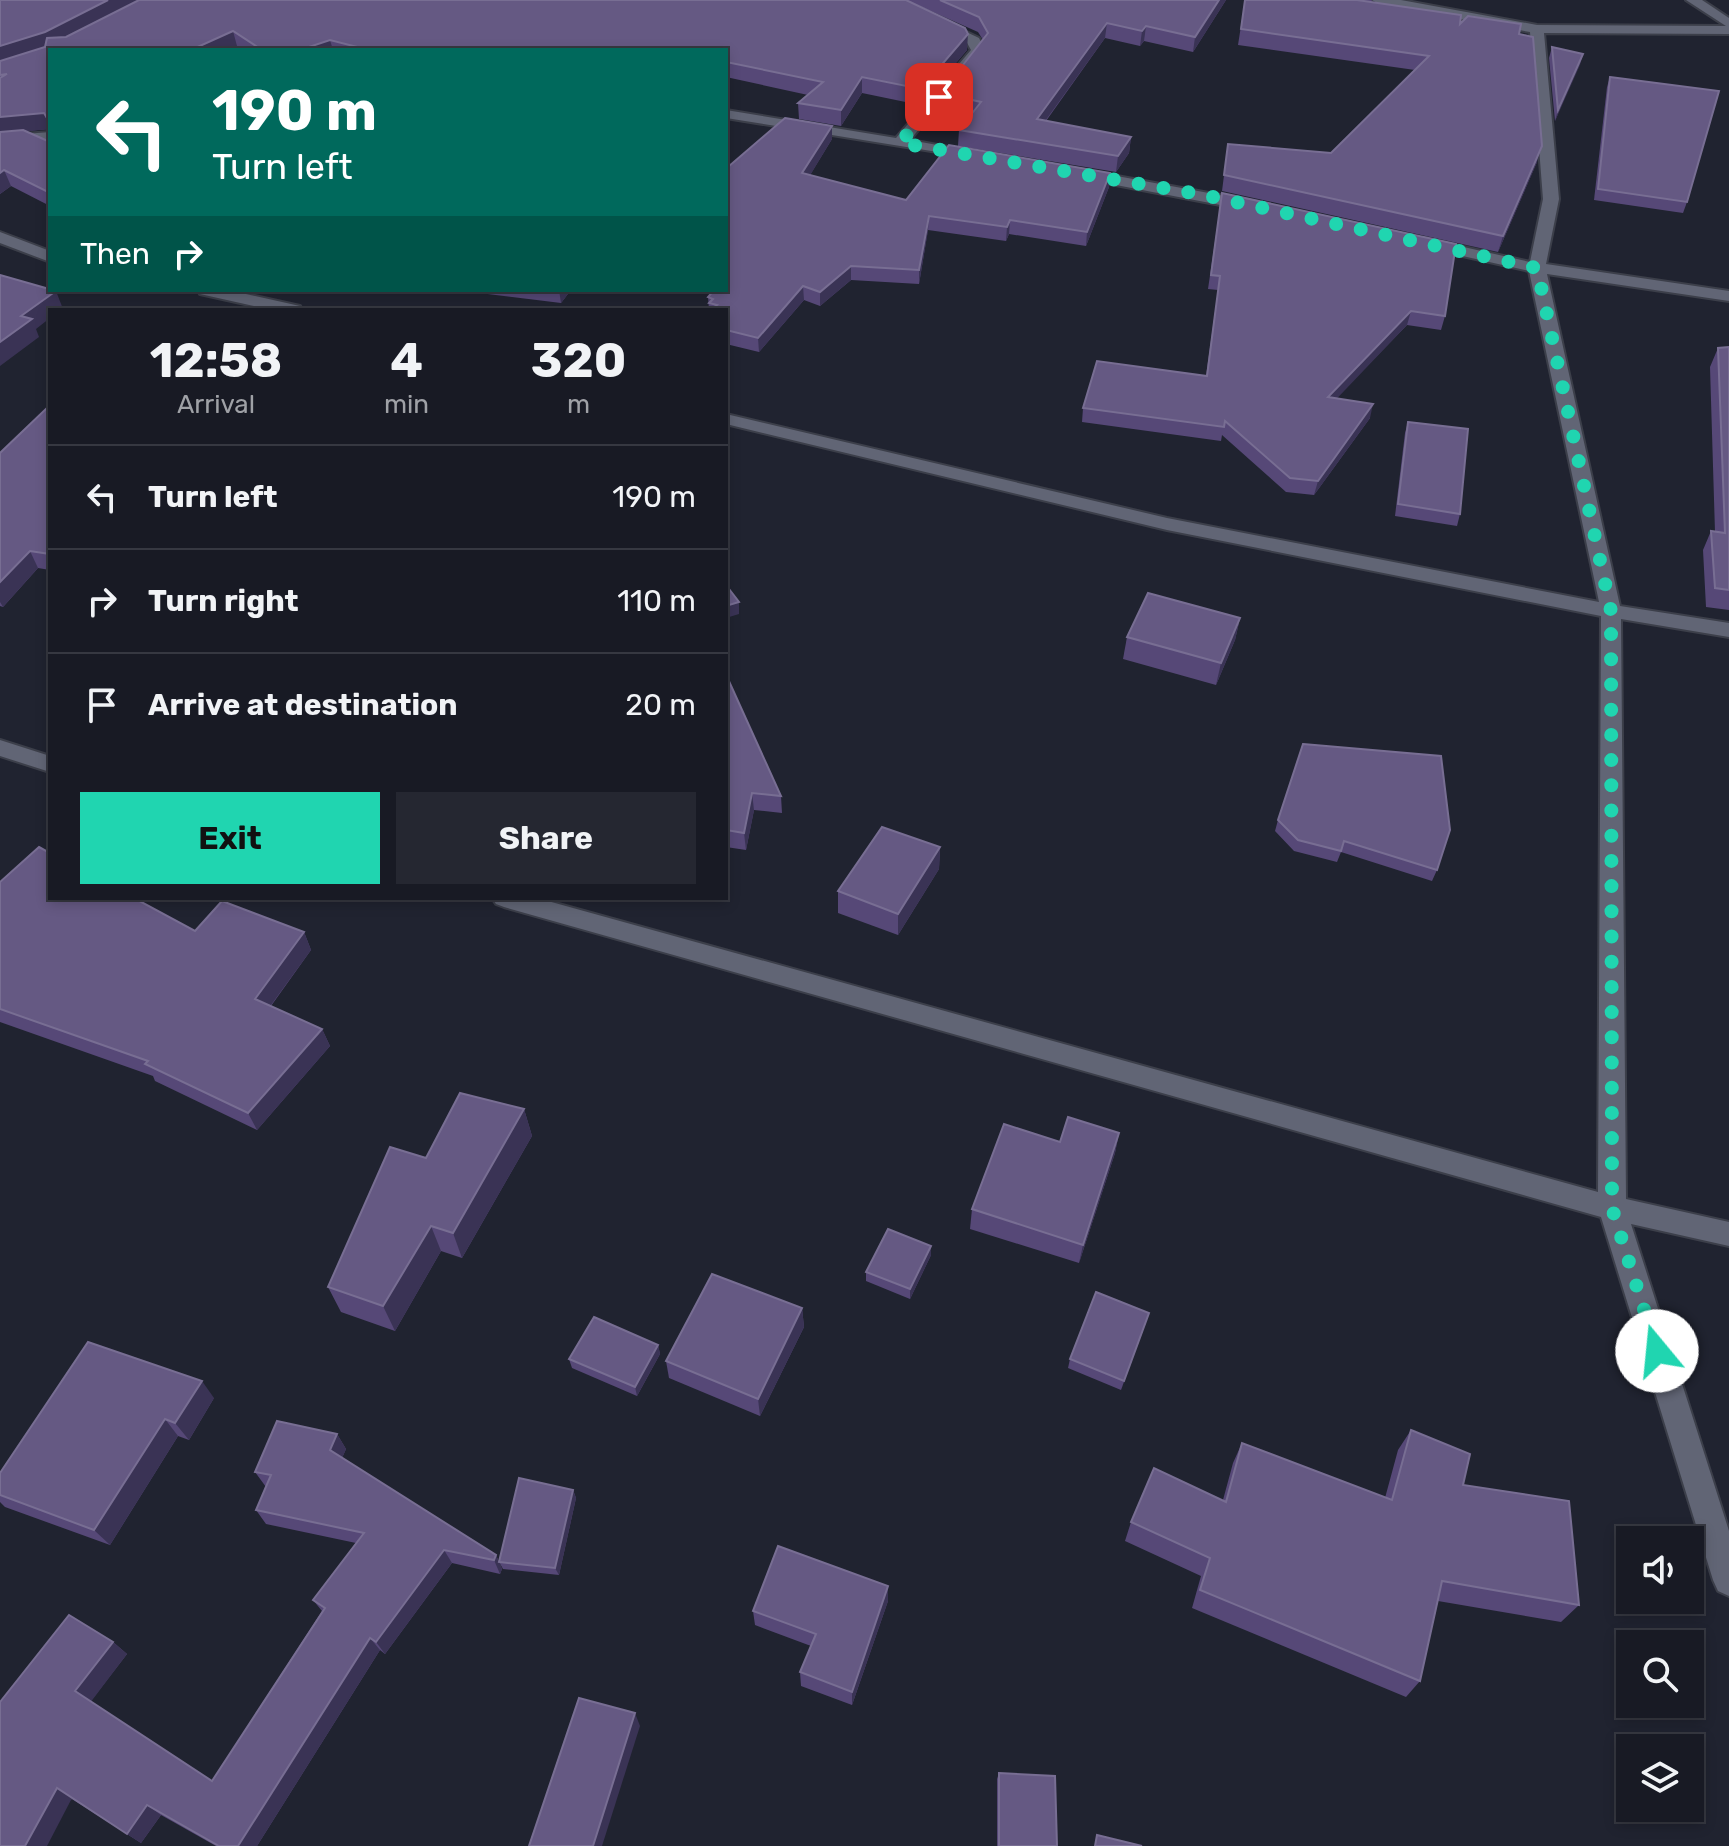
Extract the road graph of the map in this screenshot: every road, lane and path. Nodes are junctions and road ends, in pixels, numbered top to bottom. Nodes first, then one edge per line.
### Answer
1 (888, 0) edge
2 (1379, 0) edge
3 (1693, 0) edge
4 (1729, 24) edge
5 (1537, 29) junction
6 (1729, 30) edge
7 (728, 114) edge
8 (48, 136) edge
9 (0, 141) edge
10 (900, 143) junction
11 (994, 159) edge
12 (1057, 170) edge
13 (1276, 211) edge
14 (0, 237) edge
15 (1414, 241) edge
16 (48, 256) edge
17 (1537, 268) junction
18 (215, 292) edge
19 (1729, 296) edge
20 (285, 308) edge
21 (728, 419) edge
22 (1611, 611) junction
23 (1729, 630) edge
24 (0, 748) edge
25 (48, 763) edge
26 (511, 900) edge
27 (1612, 1208) junction
28 (1729, 1234) edge
29 (1729, 1580) edge

1 - 10 street
2 - 5 street
3 - 4 street
5 - 6 street
5 - 17 street
7 - 10 street
8 - 9 street
10 - 11 street
12 - 13 street
14 - 16 street
15 - 17 street
17 - 19 street
17 - 22 street
18 - 20 street
21 - 22 street
22 - 23 street
22 - 27 street
24 - 25 street
26 - 27 street
27 - 28 street
27 - 29 street

